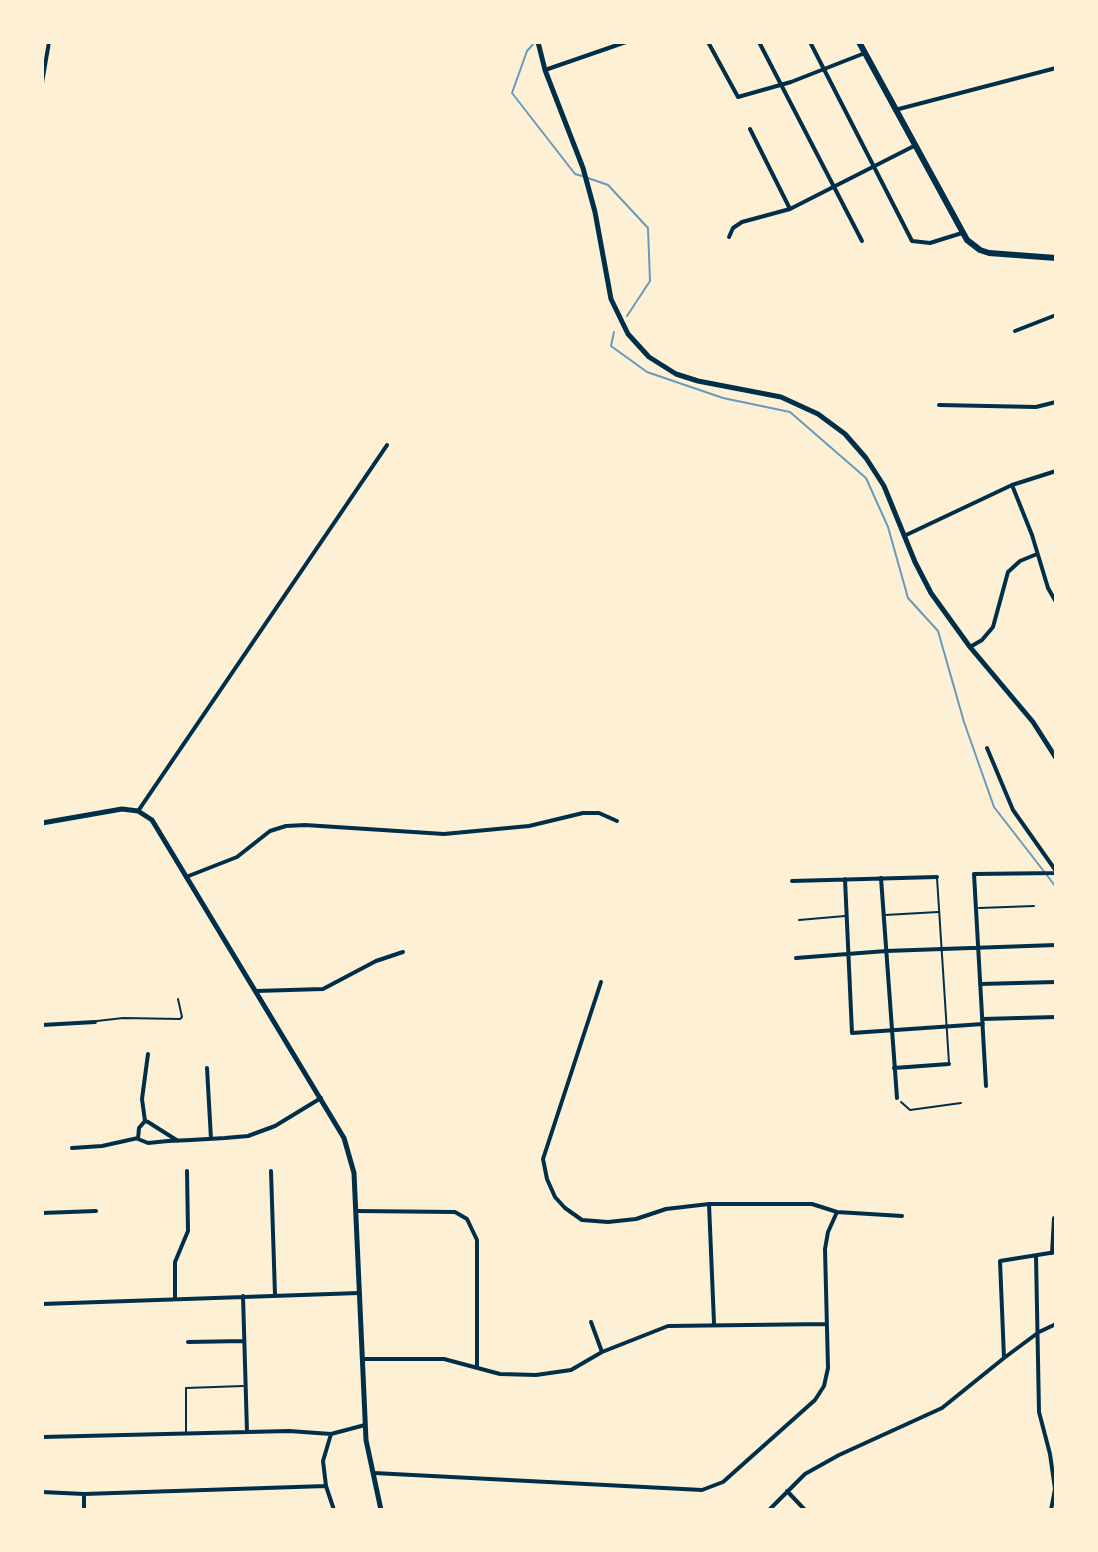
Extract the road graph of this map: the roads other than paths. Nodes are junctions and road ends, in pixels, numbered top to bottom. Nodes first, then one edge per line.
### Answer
1 (49, 42) edge
2 (626, 42) edge
3 (708, 42) edge
4 (759, 42) edge
5 (810, 42) edge
6 (859, 42) edge
7 (538, 44) edge
8 (865, 53) junction
9 (1056, 68) edge
10 (545, 70) junction
11 (823, 70) junction
12 (42, 83) edge
13 (780, 85) junction
14 (895, 110) junction
15 (750, 129) dead end
16 (914, 146) junction
17 (873, 167) junction
18 (833, 188) junction
19 (790, 209) junction
20 (962, 233) junction
21 (729, 237) dead end
22 (862, 241) dead end
23 (1056, 258) edge
24 (1056, 315) edge
25 (1015, 331) dead end
26 (1056, 402) edge
27 (939, 405) dead end
28 (387, 445) dead end
29 (1056, 471) edge
30 (1012, 485) junction
31 (904, 536) junction
32 (1037, 554) junction
33 (1056, 602) edge
34 (970, 647) junction
35 (987, 748) dead end
36 (1054, 755) edge
37 (138, 811) junction
38 (617, 821) dead end
39 (42, 823) edge
40 (1054, 872) edge
41 (186, 877) junction
42 (937, 877) joint
43 (881, 878) junction
44 (845, 879) junction
45 (792, 881) dead end
46 (1034, 906) dead end
47 (976, 908) junction
48 (939, 912) junction
49 (883, 915) junction
50 (846, 916) junction
51 (799, 920) dead end
52 (1056, 945) edge
53 (978, 948) junction
54 (942, 949) junction
55 (886, 951) junction
56 (403, 952) dead end
57 (848, 955) junction
58 (796, 958) dead end
59 (601, 982) dead end
60 (1056, 982) edge
61 (980, 984) junction
62 (256, 991) junction
63 (178, 999) dead end
64 (1056, 1017) edge
65 (95, 1022) joint
66 (982, 1022) junction
67 (42, 1025) edge
68 (947, 1027) junction
69 (892, 1030) junction
70 (148, 1054) dead end
71 (949, 1064) joint
72 (207, 1068) dead end
73 (894, 1068) junction
74 (986, 1086) dead end
75 (321, 1098) junction
76 (897, 1098) road end
77 (145, 1121) junction
78 (138, 1138) junction
79 (211, 1139) junction
80 (178, 1141) junction
81 (72, 1148) dead end
82 (187, 1171) dead end
83 (271, 1171) dead end
84 (709, 1204) junction
85 (96, 1211) dead end
86 (356, 1211) junction
87 (837, 1212) junction
88 (42, 1213) edge
89 (902, 1216) dead end
90 (1056, 1218) edge
91 (1054, 1253) edge
92 (1036, 1256) junction
93 (359, 1293) junction
94 (275, 1295) junction
95 (243, 1296) junction
96 (175, 1299) junction
97 (42, 1304) edge
98 (591, 1322) dead end
99 (714, 1323) junction
100 (826, 1324) junction
101 (1056, 1324) edge
102 (1039, 1332) junction
103 (244, 1341) junction
104 (188, 1342) dead end
105 (602, 1352) junction
106 (1004, 1358) junction
107 (362, 1359) junction
108 (477, 1367) junction
109 (245, 1386) junction
110 (365, 1425) junction
111 (247, 1432) junction
112 (187, 1434) junction
113 (331, 1434) junction
114 (42, 1437) edge
115 (372, 1473) junction
116 (326, 1486) junction
117 (787, 1491) junction
118 (42, 1492) edge
119 (84, 1494) junction
120 (84, 1510) edge
121 (334, 1510) edge
122 (381, 1510) edge
123 (769, 1510) edge
124 (805, 1510) edge
125 (1051, 1510) edge

1 - 12 street
2 - 10 street
3 - 13 street
4 - 13 street
5 - 11 street
6 - 8 main road
7 - 10 street
8 - 11 street
8 - 14 main road
9 - 14 street
10 - 31 street
11 - 13 street
11 - 17 street
13 - 18 street
14 - 16 main road
15 - 19 street
16 - 17 street
16 - 20 main road
17 - 18 street
17 - 20 street
18 - 19 street
18 - 22 street
19 - 21 street
20 - 23 main road
24 - 25 street
26 - 27 street
28 - 37 street
29 - 30 street
30 - 31 street
30 - 32 street
31 - 34 street
32 - 33 street
32 - 34 street
34 - 36 street
35 - 40 street
37 - 39 street
37 - 41 street
38 - 41 street
40 - 47 street
41 - 62 street
42 - 43 street
42 - 48 lane
43 - 44 street
43 - 49 street
44 - 45 street
44 - 50 street
46 - 47 lane
47 - 53 street
48 - 49 lane
48 - 54 lane
49 - 55 street
50 - 51 lane
50 - 57 street
52 - 53 street
53 - 54 street
53 - 61 street
54 - 55 street
54 - 68 lane
55 - 57 street
55 - 69 street
56 - 62 street
57 - 58 street
57 - 69 street
59 - 84 street
60 - 61 street
61 - 66 street
62 - 75 street
63 - 65 lane
64 - 66 street
65 - 67 street
66 - 68 street
66 - 74 street
68 - 69 street
68 - 71 lane
69 - 73 street
70 - 77 street
71 - 73 street
72 - 79 street
73 - 76 street
75 - 79 street
75 - 86 street
77 - 78 street
77 - 80 street
78 - 80 street
78 - 81 street
79 - 80 street
82 - 96 street
83 - 94 street
84 - 87 street
84 - 99 street
85 - 88 street
86 - 93 street
86 - 108 street
87 - 89 street
87 - 100 street
90 - 91 street
91 - 92 street
92 - 102 street
92 - 106 street
93 - 94 street
93 - 107 street
94 - 95 street
95 - 96 street
95 - 103 street
96 - 97 street
98 - 105 street
99 - 100 street
99 - 105 street
100 - 115 street
101 - 102 street
102 - 106 street
102 - 125 street
103 - 104 street
103 - 109 street
105 - 108 street
106 - 117 street
107 - 108 street
107 - 110 street
109 - 111 street
109 - 112 lane
110 - 113 street
110 - 115 street
111 - 112 street
111 - 113 street
112 - 114 street
113 - 116 street
115 - 122 street
116 - 119 street
116 - 121 street
117 - 123 street
117 - 124 street
118 - 119 street
119 - 120 street

